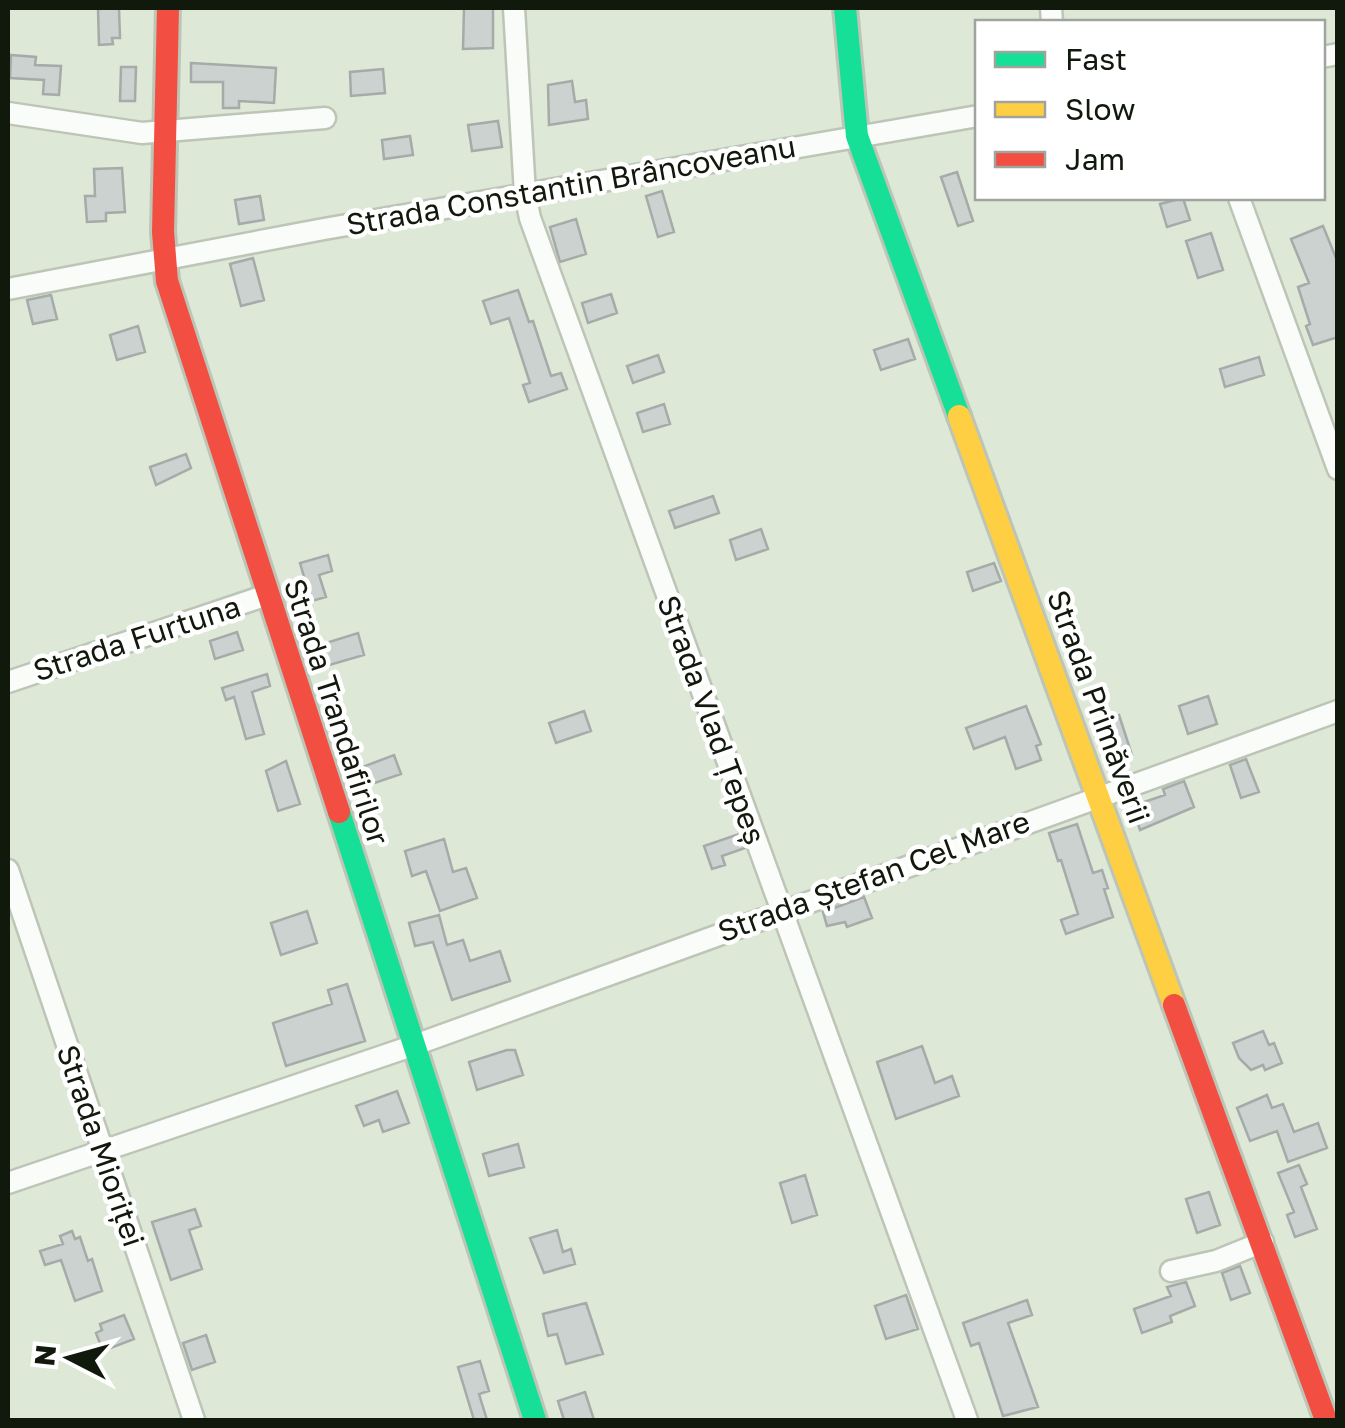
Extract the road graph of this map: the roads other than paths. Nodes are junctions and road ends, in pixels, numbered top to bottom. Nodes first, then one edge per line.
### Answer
1 (168, 8) edge
2 (514, 8) edge
3 (845, 8) edge
4 (8, 113) edge
5 (975, 116) edge
6 (325, 118) dead end
7 (165, 132) junction
8 (857, 136) junction
9 (525, 194) junction
10 (1240, 200) edge
11 (164, 260) junction
12 (8, 288) edge
13 (1338, 469) edge
14 (268, 596) junction
15 (8, 682) edge
16 (1338, 711) edge
17 (1097, 798) junction
18 (8, 870) edge
19 (781, 912) junction
20 (412, 1046) junction
21 (101, 1154) junction
22 (8, 1183) edge
23 (1263, 1242) junction
24 (1171, 1271) dead end
25 (194, 1420) edge
26 (536, 1420) edge
27 (968, 1420) edge
28 (1326, 1420) edge

1 - 7 street, Strada Trandafirilor
2 - 9 street, Strada Vlad Țepeș
3 - 8 street, Strada Primăverii
4 - 7 street
5 - 8 street, Strada Constantin Brâncoveanu
6 - 7 street
7 - 11 street, Strada Trandafirilor
8 - 9 street, Strada Constantin Brâncoveanu
8 - 17 street, Strada Primăverii
9 - 11 street, Strada Constantin Brâncoveanu
9 - 19 street, Strada Vlad Țepeș
10 - 13 street
11 - 12 street, Strada Constantin Brâncoveanu
11 - 14 street, Strada Trandafirilor
14 - 15 street, Strada Furtuna
14 - 20 street, Strada Trandafirilor
16 - 17 street, Strada Ștefan Cel Mare
17 - 19 street, Strada Ștefan Cel Mare
17 - 23 street, Strada Primăverii
18 - 21 street, Strada Mioriței
19 - 20 street, Strada Ștefan Cel Mare
19 - 27 street, Strada Vlad Țepeș
20 - 21 street, Strada Ștefan Cel Mare
20 - 26 street, Strada Trandafirilor
21 - 22 street, Strada Ștefan Cel Mare
21 - 25 street, Strada Mioriței
23 - 24 street
23 - 28 street, Strada Primăverii

